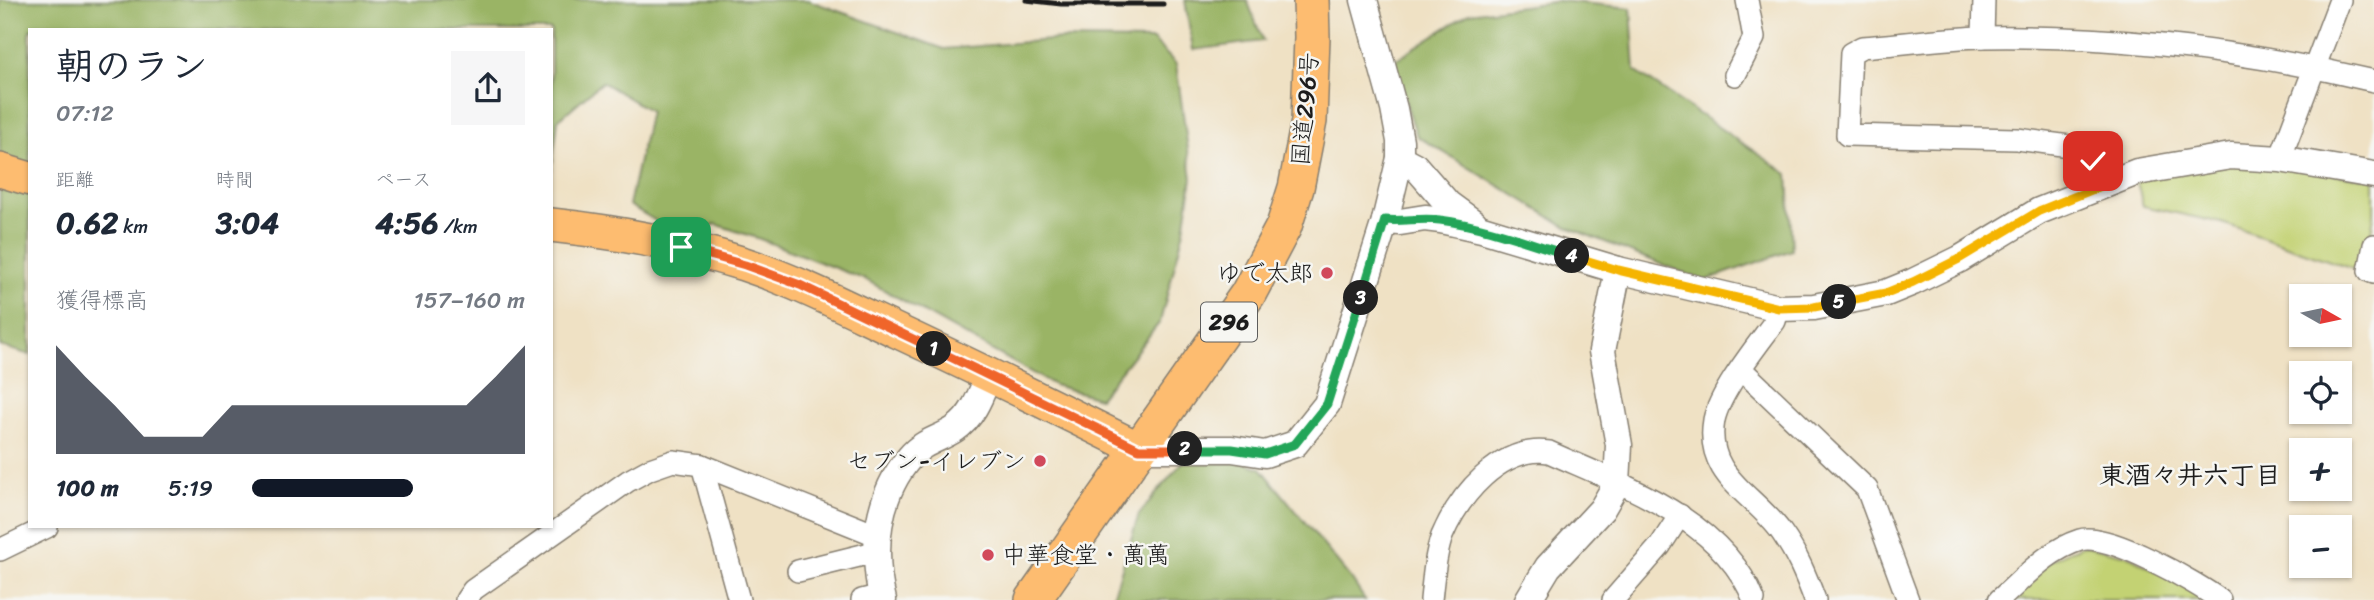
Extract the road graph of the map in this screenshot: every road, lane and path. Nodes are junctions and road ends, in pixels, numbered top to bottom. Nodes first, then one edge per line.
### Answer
1 (1311, 0) edge
2 (1364, 0) edge
3 (1747, 0) edge
4 (1984, 0) edge
5 (2340, 0) edge
6 (1983, 37) junction
7 (2315, 67) junction
8 (1735, 75) dead end
9 (2374, 81) edge
10 (1400, 158) junction
11 (2280, 159) junction
12 (0, 170) edge
13 (2374, 175) edge
14 (28, 178) edge
15 (2101, 186) junction
16 (1385, 220) junction
17 (553, 225) edge
18 (1482, 229) junction
19 (2374, 245) edge
20 (1618, 270) junction
21 (2374, 273) edge
22 (1779, 308) junction
23 (1741, 369) junction
24 (989, 375) junction
25 (1139, 449) junction
26 (702, 465) junction
27 (1617, 483) junction
28 (1680, 514) junction
29 (45, 528) edge
30 (876, 543) junction
31 (0, 550) edge
32 (798, 571) dead end
33 (1748, 597) edge
34 (875, 598) edge
35 (2002, 599) edge
36 (466, 600) edge
37 (739, 600) edge
38 (1033, 600) edge
39 (1431, 600) edge
40 (1528, 600) edge
41 (1613, 600) edge
42 (1815, 600) edge
43 (1908, 600) edge
44 (2220, 600) edge

1 - 25 highway, 国道296号 / 296
2 - 10 street
3 - 8 street
4 - 6 street
5 - 7 street
6 - 7 street
6 - 15 street
7 - 9 street
7 - 11 street
10 - 16 street
10 - 18 street
11 - 13 street
11 - 15 street
12 - 14 main road
15 - 22 street
16 - 18 street
16 - 25 street
17 - 24 main road
18 - 20 street
19 - 21 street
20 - 22 street
20 - 27 street
22 - 23 street
23 - 42 street
23 - 43 street
24 - 25 main road
24 - 30 street
25 - 38 highway, 国道296号 / 296
26 - 30 street
26 - 36 street
26 - 37 street
27 - 28 street
27 - 39 street
27 - 40 street
28 - 33 street
28 - 41 street
29 - 31 street
30 - 32 street
30 - 34 street
35 - 44 street

